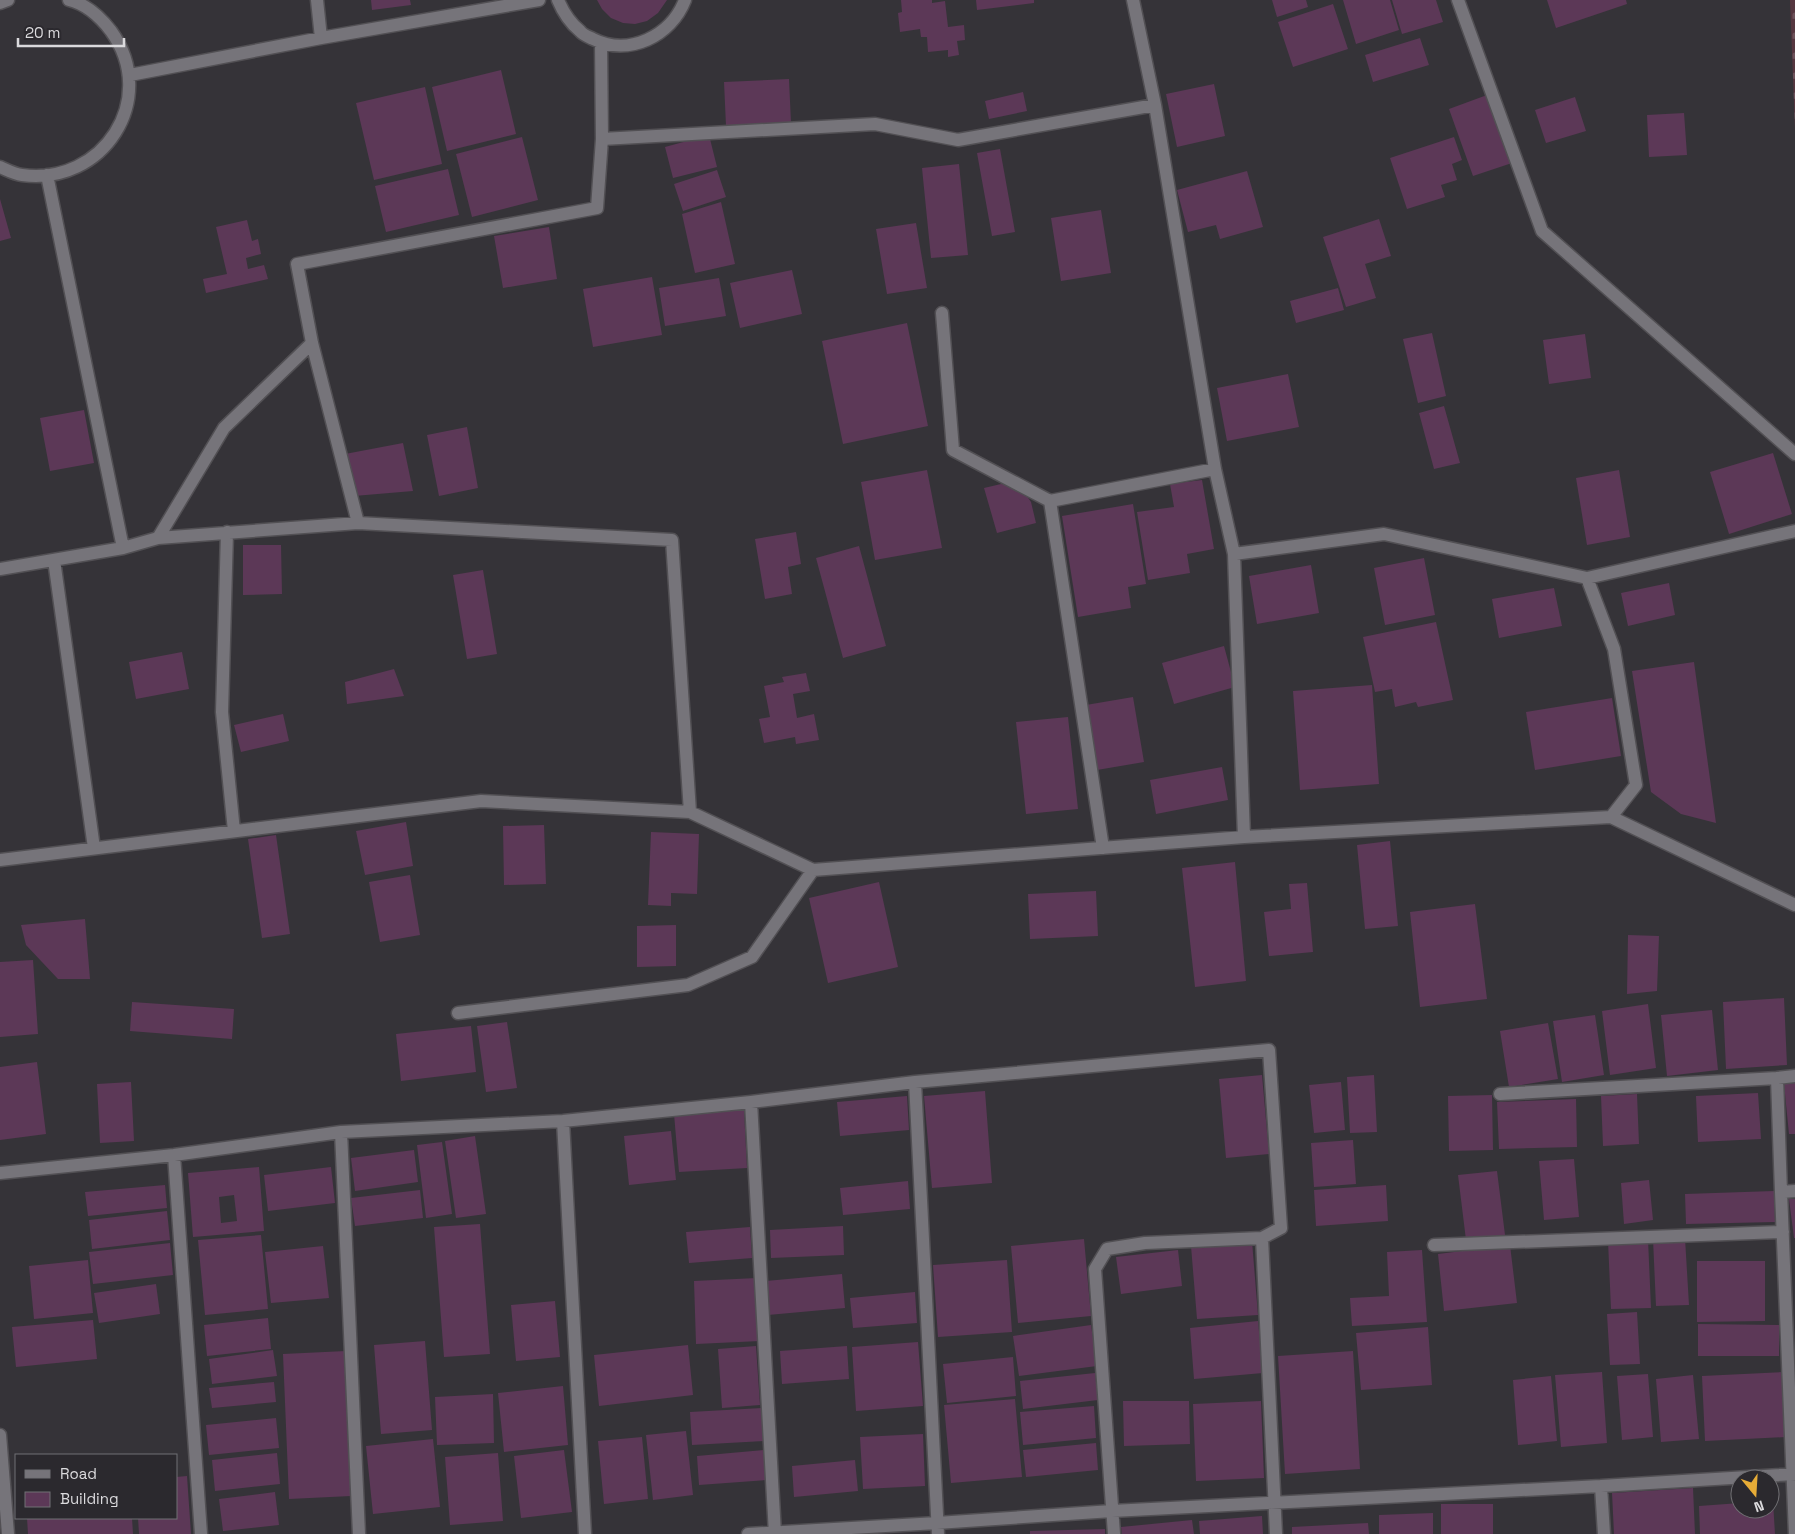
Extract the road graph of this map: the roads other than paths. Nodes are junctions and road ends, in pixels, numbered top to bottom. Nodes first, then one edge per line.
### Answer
1 (8, 0) edge
2 (70, 0) edge
3 (317, 0) edge
4 (539, 0) edge
5 (558, 0) edge
6 (684, 0) edge
7 (1133, 0) edge
8 (1458, 0) edge
9 (0, 3) edge
10 (321, 38) junction
11 (601, 42) junction
12 (130, 75) junction
13 (1155, 105) junction
14 (602, 139) junction
15 (0, 168) edge
16 (47, 175) junction
17 (942, 313) dead end
18 (312, 343) junction
19 (1795, 454) edge
20 (1215, 468) junction
21 (1050, 501) junction
22 (358, 523) junction
23 (1795, 531) edge
24 (227, 532) junction
25 (158, 538) junction
26 (123, 548) junction
27 (1234, 554) junction
28 (54, 560) junction
29 (0, 569) edge
30 (1587, 578) junction
31 (690, 812) junction
32 (1611, 817) junction
33 (234, 831) junction
34 (1244, 837) junction
35 (94, 848) junction
36 (1103, 848) junction
37 (0, 860) edge
38 (812, 870) junction
39 (1795, 905) edge
40 (458, 1013) dead end
41 (1795, 1076) edge
42 (1777, 1078) junction
43 (915, 1082) junction
44 (1500, 1094) dead end
45 (751, 1102) junction
46 (563, 1121) junction
47 (341, 1132) junction
48 (174, 1156) junction
49 (0, 1174) edge
50 (1795, 1191) edge
51 (1781, 1192) junction
52 (1783, 1232) junction
53 (1262, 1238) junction
54 (1434, 1245) dead end
55 (0, 1435) edge
56 (1794, 1474) edge
57 (1601, 1486) junction
58 (1274, 1502) junction
59 (1112, 1511) junction
60 (937, 1529) edge
61 (775, 1533) edge
62 (8, 1534) edge
63 (201, 1534) edge
64 (359, 1534) edge
65 (585, 1534) edge
66 (748, 1534) edge
67 (1114, 1534) edge
68 (1276, 1534) edge
69 (1604, 1534) edge
70 (1795, 1534) edge

1 - 9 street
2 - 12 street
3 - 10 street
4 - 10 street
5 - 11 street
6 - 11 street
7 - 13 street
8 - 19 street
10 - 12 street
11 - 14 street
12 - 16 street
13 - 14 street
13 - 20 street
14 - 18 street
15 - 16 street
16 - 26 street
17 - 21 street
18 - 22 street
18 - 25 street
20 - 21 street
20 - 27 street
21 - 36 street
22 - 24 street
22 - 31 street
23 - 30 street
24 - 25 street
24 - 33 street
25 - 26 street
26 - 28 street
27 - 30 street
27 - 34 street
28 - 29 street
28 - 35 street
30 - 32 street
31 - 33 street
31 - 38 street
32 - 34 street
32 - 39 street
33 - 35 street
34 - 36 street
35 - 37 street
36 - 38 street
38 - 40 street
41 - 42 street
42 - 44 street
42 - 51 street
43 - 45 street
43 - 53 street
43 - 60 street
45 - 46 street
45 - 61 street
46 - 47 street
46 - 65 street
47 - 48 street
47 - 64 street
48 - 49 street
48 - 63 street
50 - 51 street
51 - 52 street
52 - 54 street
52 - 56 street
53 - 58 street
53 - 59 street
55 - 62 street
56 - 57 street
56 - 70 street
57 - 58 street
57 - 69 street
58 - 59 street
58 - 68 street
59 - 60 street
59 - 67 street
60 - 61 street
61 - 66 street

